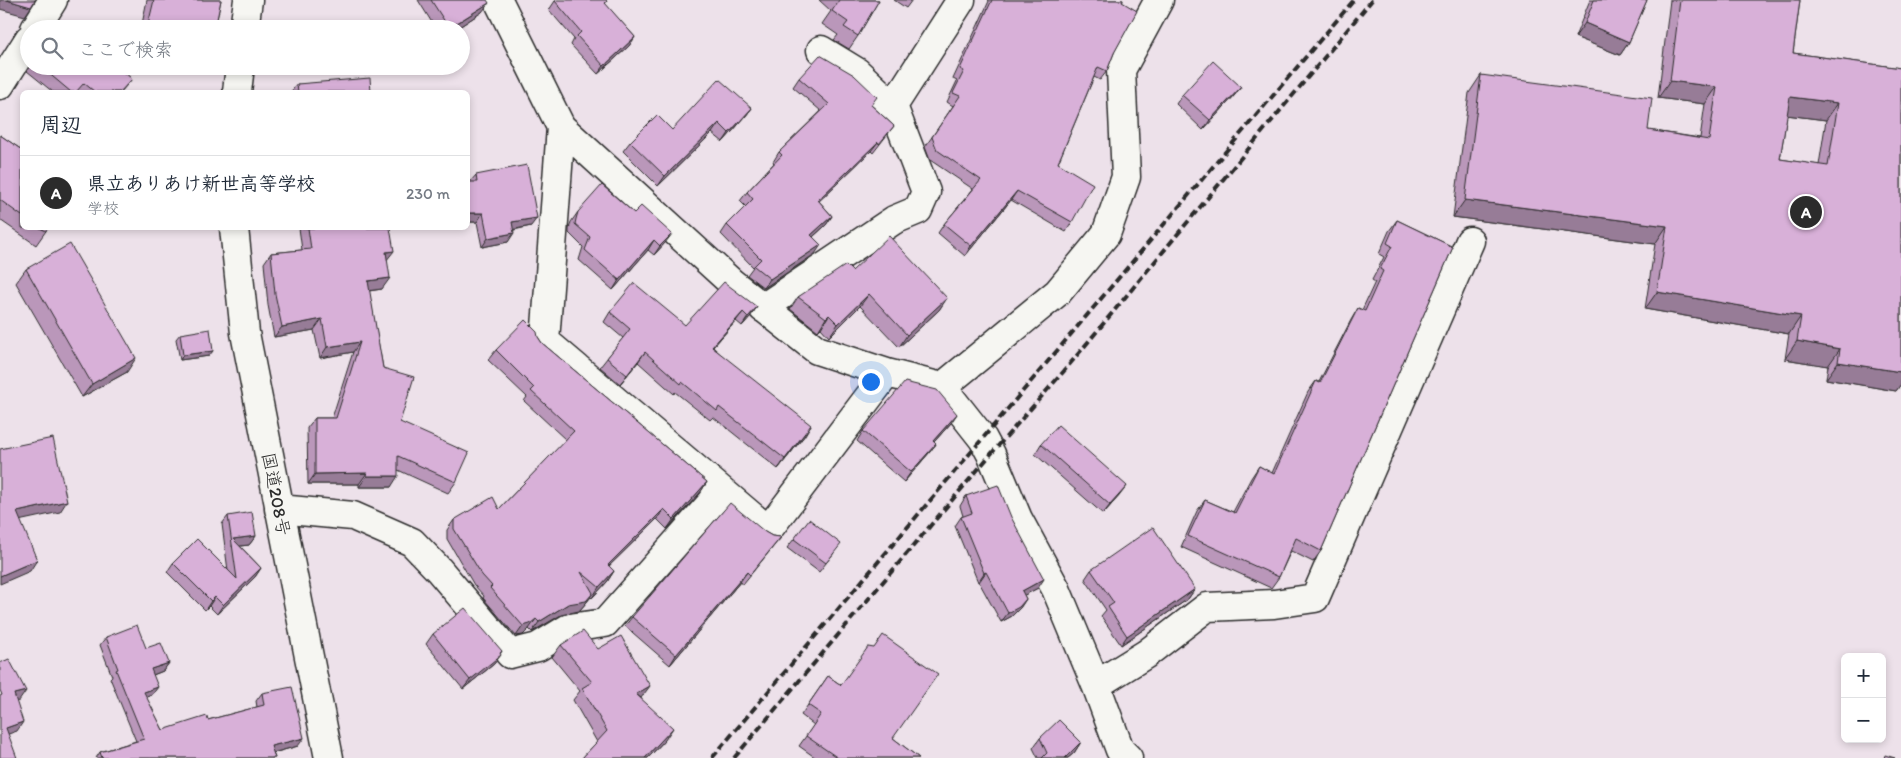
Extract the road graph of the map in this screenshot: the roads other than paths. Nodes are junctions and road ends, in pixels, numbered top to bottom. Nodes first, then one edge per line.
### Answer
1 (53, 0) edge
2 (248, 0) edge
3 (498, 0) edge
4 (961, 0) edge
5 (1158, 0) edge
6 (41, 20) edge
7 (245, 20) edge
8 (821, 50) dead end
9 (20, 53) edge
10 (239, 75) edge
11 (0, 85) edge
12 (237, 90) edge
13 (893, 106) junction
14 (560, 127) junction
15 (234, 230) edge
16 (1470, 241) dead end
17 (763, 308) junction
18 (887, 373) junction
19 (942, 387) junction
20 (721, 492) junction
21 (279, 509) junction
22 (1096, 685) junction
23 (329, 758) edge
24 (1128, 758) edge

1 - 6 main road
2 - 7 main road
3 - 14 main road
4 - 13 main road
5 - 19 main road
8 - 13 main road
9 - 11 main road
10 - 12 main road
13 - 17 main road
14 - 17 main road
14 - 20 main road
15 - 21 main road, 国道208号
16 - 22 main road
17 - 18 main road
18 - 19 main road
18 - 20 main road
19 - 22 main road
20 - 21 main road
21 - 23 main road, 国道208号
22 - 24 main road

